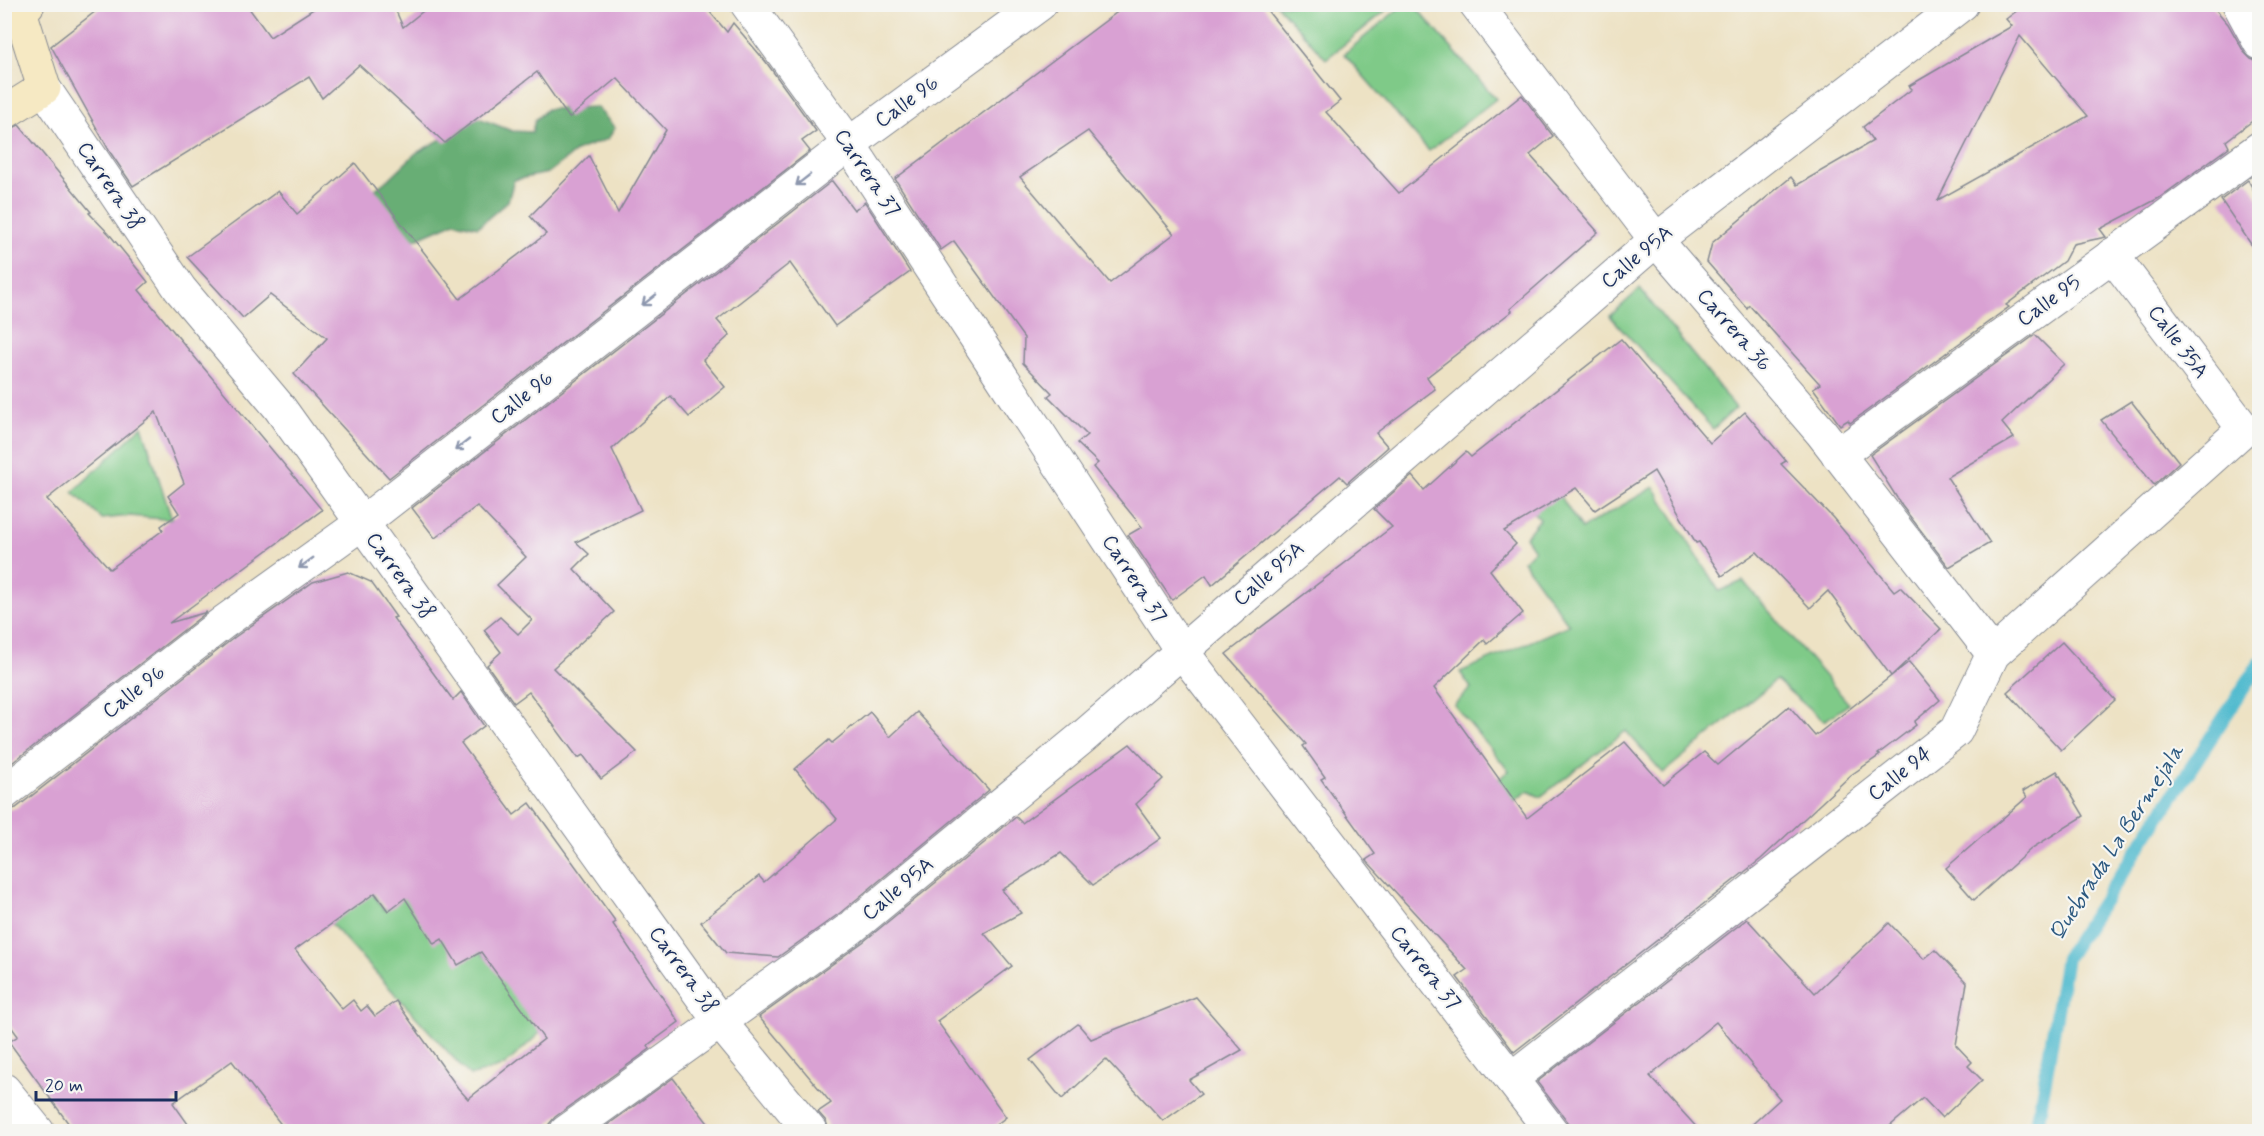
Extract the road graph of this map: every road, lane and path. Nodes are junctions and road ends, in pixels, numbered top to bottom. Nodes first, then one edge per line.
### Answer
1 (747, 4) edge
2 (1040, 4) edge
3 (1476, 4) edge
4 (1962, 4) edge
5 (2239, 4) edge
6 (22, 7) edge
7 (2259, 43) edge
8 (44, 88) junction
9 (4, 113) edge
10 (849, 144) junction
11 (2259, 148) edge
12 (1656, 240) junction
13 (2112, 255) junction
14 (2244, 429) joint
15 (1838, 454) junction
16 (362, 523) junction
17 (1181, 650) junction
18 (1993, 654) junction
19 (4, 793) edge
20 (720, 1022) junction
21 (1511, 1079) junction
22 (4, 1090) edge
23 (38, 1131) edge
24 (566, 1131) edge
25 (811, 1131) edge
26 (1552, 1131) edge

1 - 10 street, Carrera 37
2 - 10 street, Calle 96
3 - 12 street, Carrera 36
4 - 12 street, Calle 95A
5 - 7 street
6 - 8 street, Carrera 38
8 - 9 street
8 - 16 street, Carrera 38
10 -> 16 street, Calle 96
10 - 17 street, Carrera 37
11 - 13 street, Calle 95
12 - 15 street, Carrera 36
12 - 17 street, Calle 95A
13 - 14 street, Calle 35A
13 - 15 street, Calle 95
14 - 18 street, Calle 94
15 - 18 street, Carrera 36
16 -> 19 street, Calle 96
16 - 20 street, Carrera 38
17 - 20 street, Calle 95A
17 - 21 street, Carrera 37
18 - 21 street, Calle 94
20 - 24 street, Calle 95A
20 - 25 street, Carrera 38
21 - 26 street, Carrera 37
22 - 23 street

